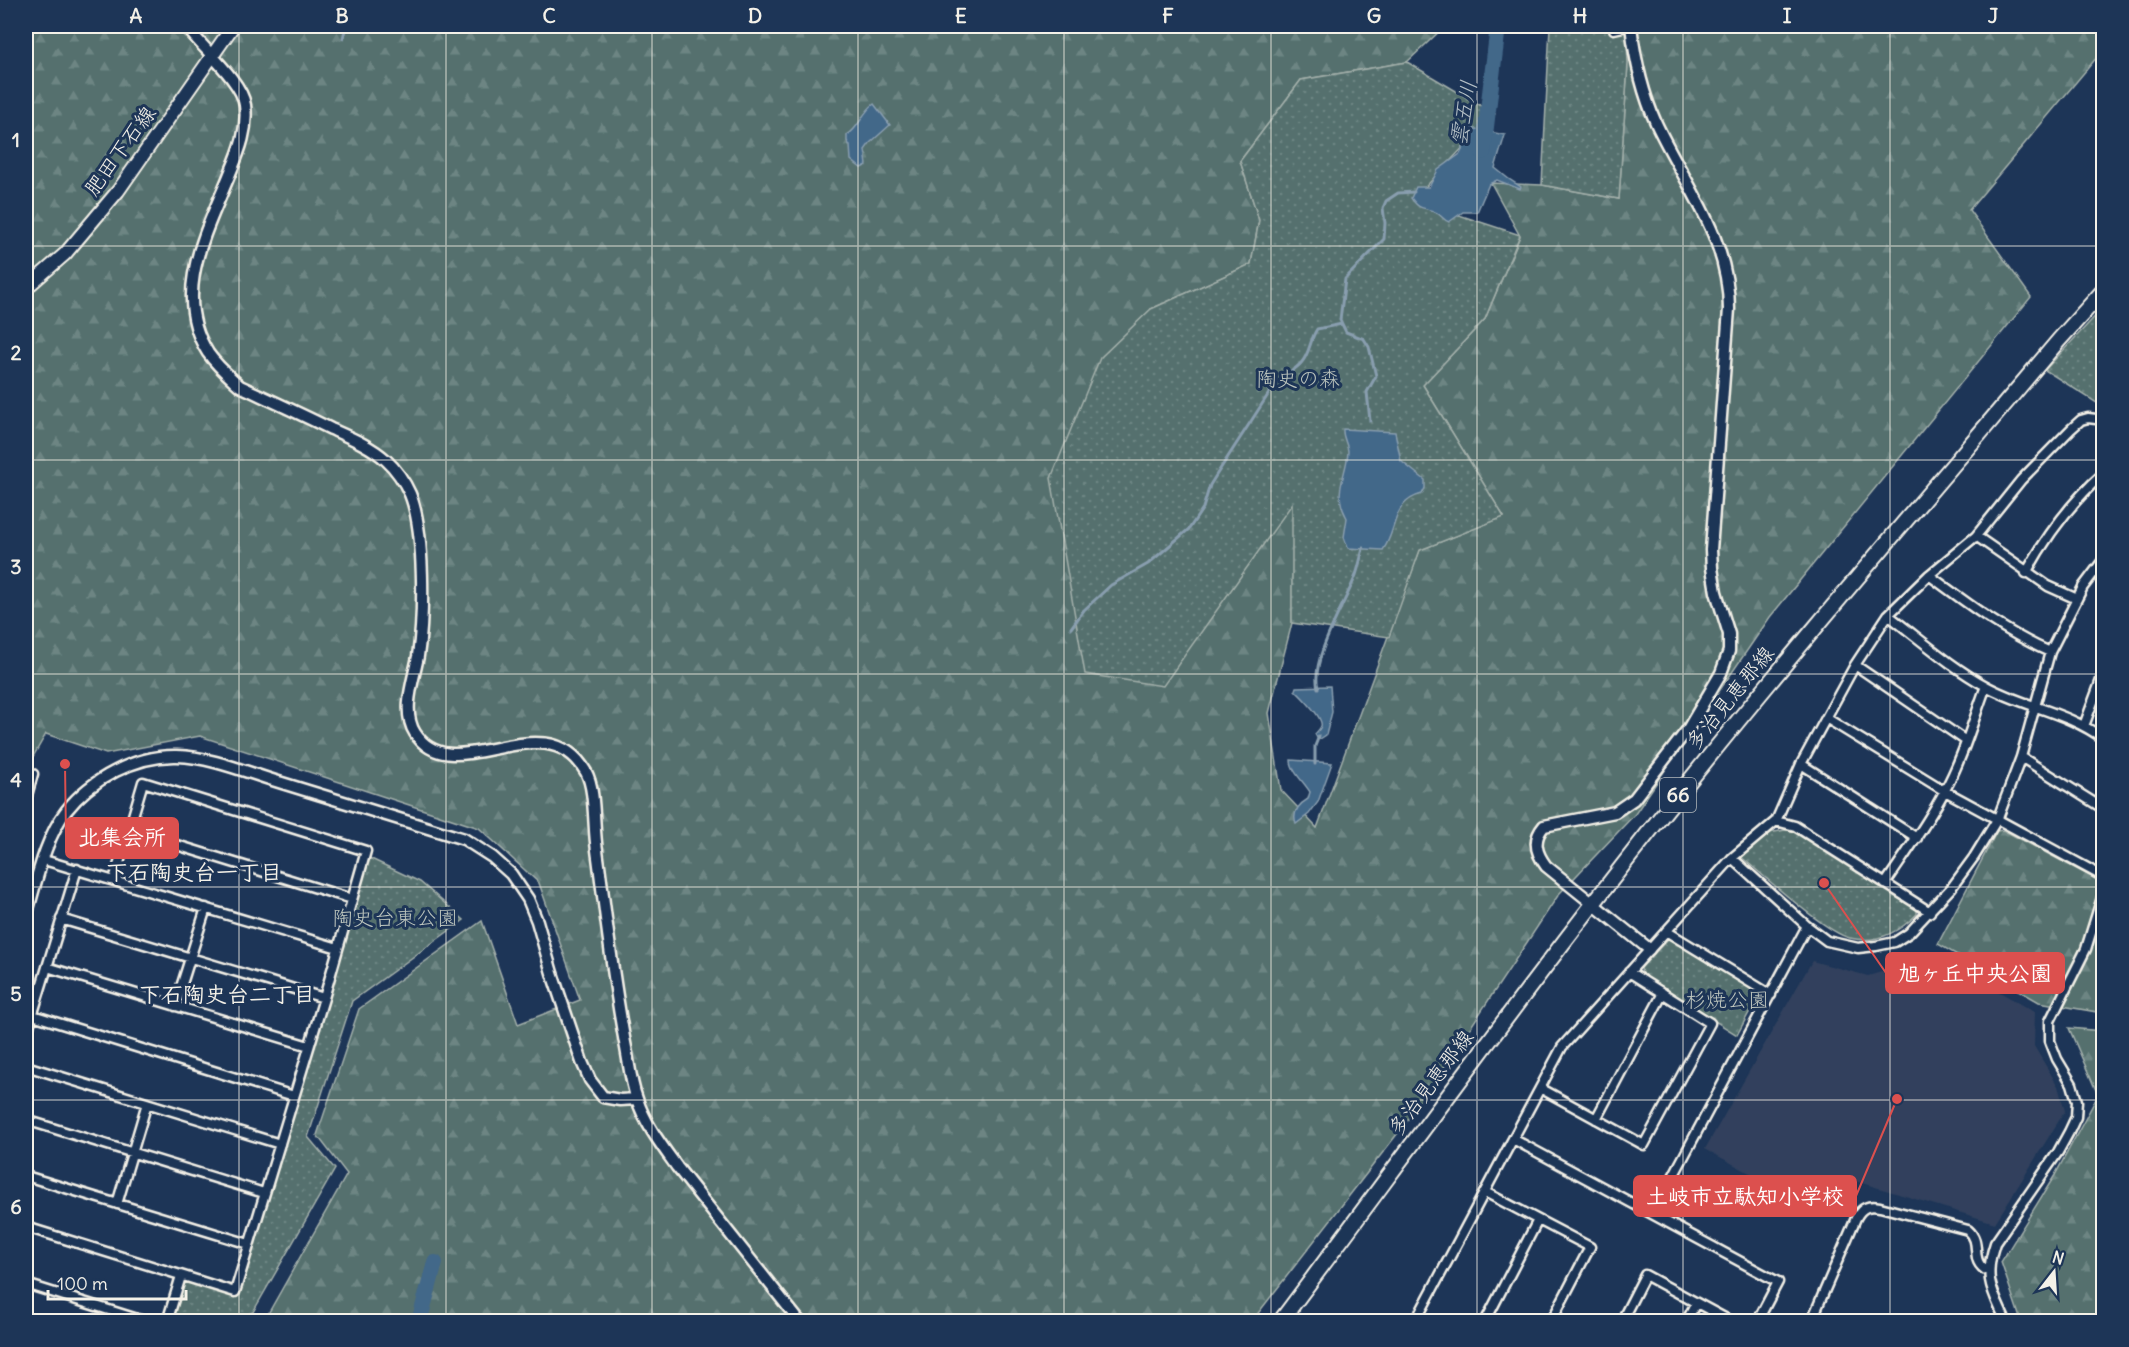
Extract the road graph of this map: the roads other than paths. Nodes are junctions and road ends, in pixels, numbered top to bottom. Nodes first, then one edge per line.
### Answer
1 (186, 26) edge
2 (233, 26) edge
3 (1629, 26) edge
4 (1614, 29) dead end
5 (211, 56) junction
6 (26, 288) edge
7 (2103, 290) edge
8 (2103, 420) edge
9 (2103, 473) edge
10 (1976, 536) junction
11 (2103, 562) edge
12 (2026, 573) junction
13 (1929, 575) junction
14 (2077, 599) junction
15 (1888, 615) junction
16 (2050, 652) junction
17 (1854, 665) junction
18 (2103, 672) edge
19 (1986, 686) junction
20 (2034, 707) junction
21 (1826, 718) junction
22 (2084, 726) junction
23 (2103, 739) edge
24 (1966, 741) junction
25 (2021, 757) junction
26 (1801, 765) junction
27 (26, 772) edge
28 (1945, 790) junction
29 (26, 799) edge
30 (2103, 809) edge
31 (1998, 818) junction
32 (1776, 821) junction
33 (128, 830) junction
34 (1917, 838) junction
35 (1732, 858) junction
36 (44, 860) junction
37 (77, 869) junction
38 (2103, 877) edge
39 (114, 880) junction
40 (1885, 884) junction
41 (2103, 891) edge
42 (352, 898) junction
43 (1593, 905) junction
44 (207, 908) junction
45 (26, 911) edge
46 (1930, 912) junction
47 (61, 919) junction
48 (1807, 926) junction
49 (1666, 930) junction
50 (338, 948) junction
51 (1649, 949) junction
52 (191, 957) junction
53 (47, 967) junction
54 (1629, 972) junction
55 (1663, 993) junction
56 (1771, 995) junction
57 (324, 998) junction
58 (175, 1006) junction
59 (29, 1015) edge
60 (26, 1036) edge
61 (309, 1046) junction
62 (26, 1066) edge
63 (1540, 1088) junction
64 (294, 1096) junction
65 (636, 1099) junction
66 (147, 1103) junction
67 (1596, 1119) junction
68 (26, 1120) edge
69 (1513, 1139) junction
70 (280, 1144) junction
71 (132, 1152) junction
72 (26, 1177) edge
73 (1485, 1192) junction
74 (264, 1193) junction
75 (117, 1204) junction
76 (1653, 1214) junction
77 (1538, 1220) junction
78 (26, 1227) edge
79 (249, 1244) junction
80 (1989, 1272) junction
81 (181, 1276) junction
82 (26, 1284) edge
83 (1696, 1303) junction
84 (147, 1322) edge
85 (167, 1322) edge
86 (800, 1322) edge
87 (1280, 1322) edge
88 (1415, 1322) edge
89 (1485, 1322) edge
90 (1551, 1322) edge
91 (1621, 1322) edge
92 (1686, 1322) edge
93 (1732, 1322) edge
94 (1757, 1322) edge
95 (1810, 1322) edge
96 (2006, 1322) edge

1 - 5 street
2 - 5 main road, 肥田下石線
3 - 4 street
3 - 43 street
5 - 6 main road, 肥田下石線
5 - 65 street
7 - 43 main road, 多治見恵那線 / 66
8 - 10 street
9 - 12 street
10 - 12 street
10 - 13 street
11 - 14 street
12 - 14 street
13 - 15 street
13 - 16 street
14 - 16 street
15 - 17 street
15 - 19 street
16 - 20 street
17 - 21 street
17 - 24 street
18 - 22 street
19 - 20 street
19 - 24 street
20 - 22 street
20 - 25 street
21 - 26 street
21 - 28 street
22 - 23 street
24 - 28 street
25 - 30 street
25 - 31 street
26 - 32 street
26 - 34 street
27 - 29 street
28 - 31 street
28 - 34 street
31 - 38 street
31 - 46 street
32 - 35 street
32 - 40 street
33 - 39 street
33 - 42 street
33 - 42 street
34 - 40 street
35 - 48 street
35 - 49 street
36 - 37 street
36 - 45 street
36 - 65 street
37 - 39 street
37 - 47 street
39 - 44 street
40 - 46 street
41 - 80 street
42 - 50 street
43 - 51 street
43 - 87 main road, 多治見恵那線 / 66
44 - 50 street
44 - 52 street
46 - 48 street
47 - 52 street
47 - 53 street
48 - 56 street
49 - 51 street
49 - 56 street
50 - 57 street
51 - 54 street
52 - 57 street
52 - 58 street
53 - 58 street
53 - 59 street
54 - 55 street
54 - 63 street
55 - 67 street
55 - 67 street
56 - 76 street
57 - 61 street
58 - 61 street
59 - 60 street
59 - 64 street
61 - 64 street
62 - 66 street
63 - 67 street
63 - 69 street
64 - 70 street
65 - 86 street
66 - 70 street
66 - 71 street
68 - 71 street
69 - 73 street
69 - 76 street
70 - 74 street
71 - 74 street
71 - 75 street
72 - 75 street
73 - 77 street
73 - 88 street
74 - 79 street
75 - 79 street
76 - 94 street
77 - 89 street
77 - 90 street
78 - 81 street
79 - 81 street
80 - 95 street
80 - 96 street
81 - 85 street
82 - 84 street
83 - 91 street
83 - 92 street
83 - 93 street

